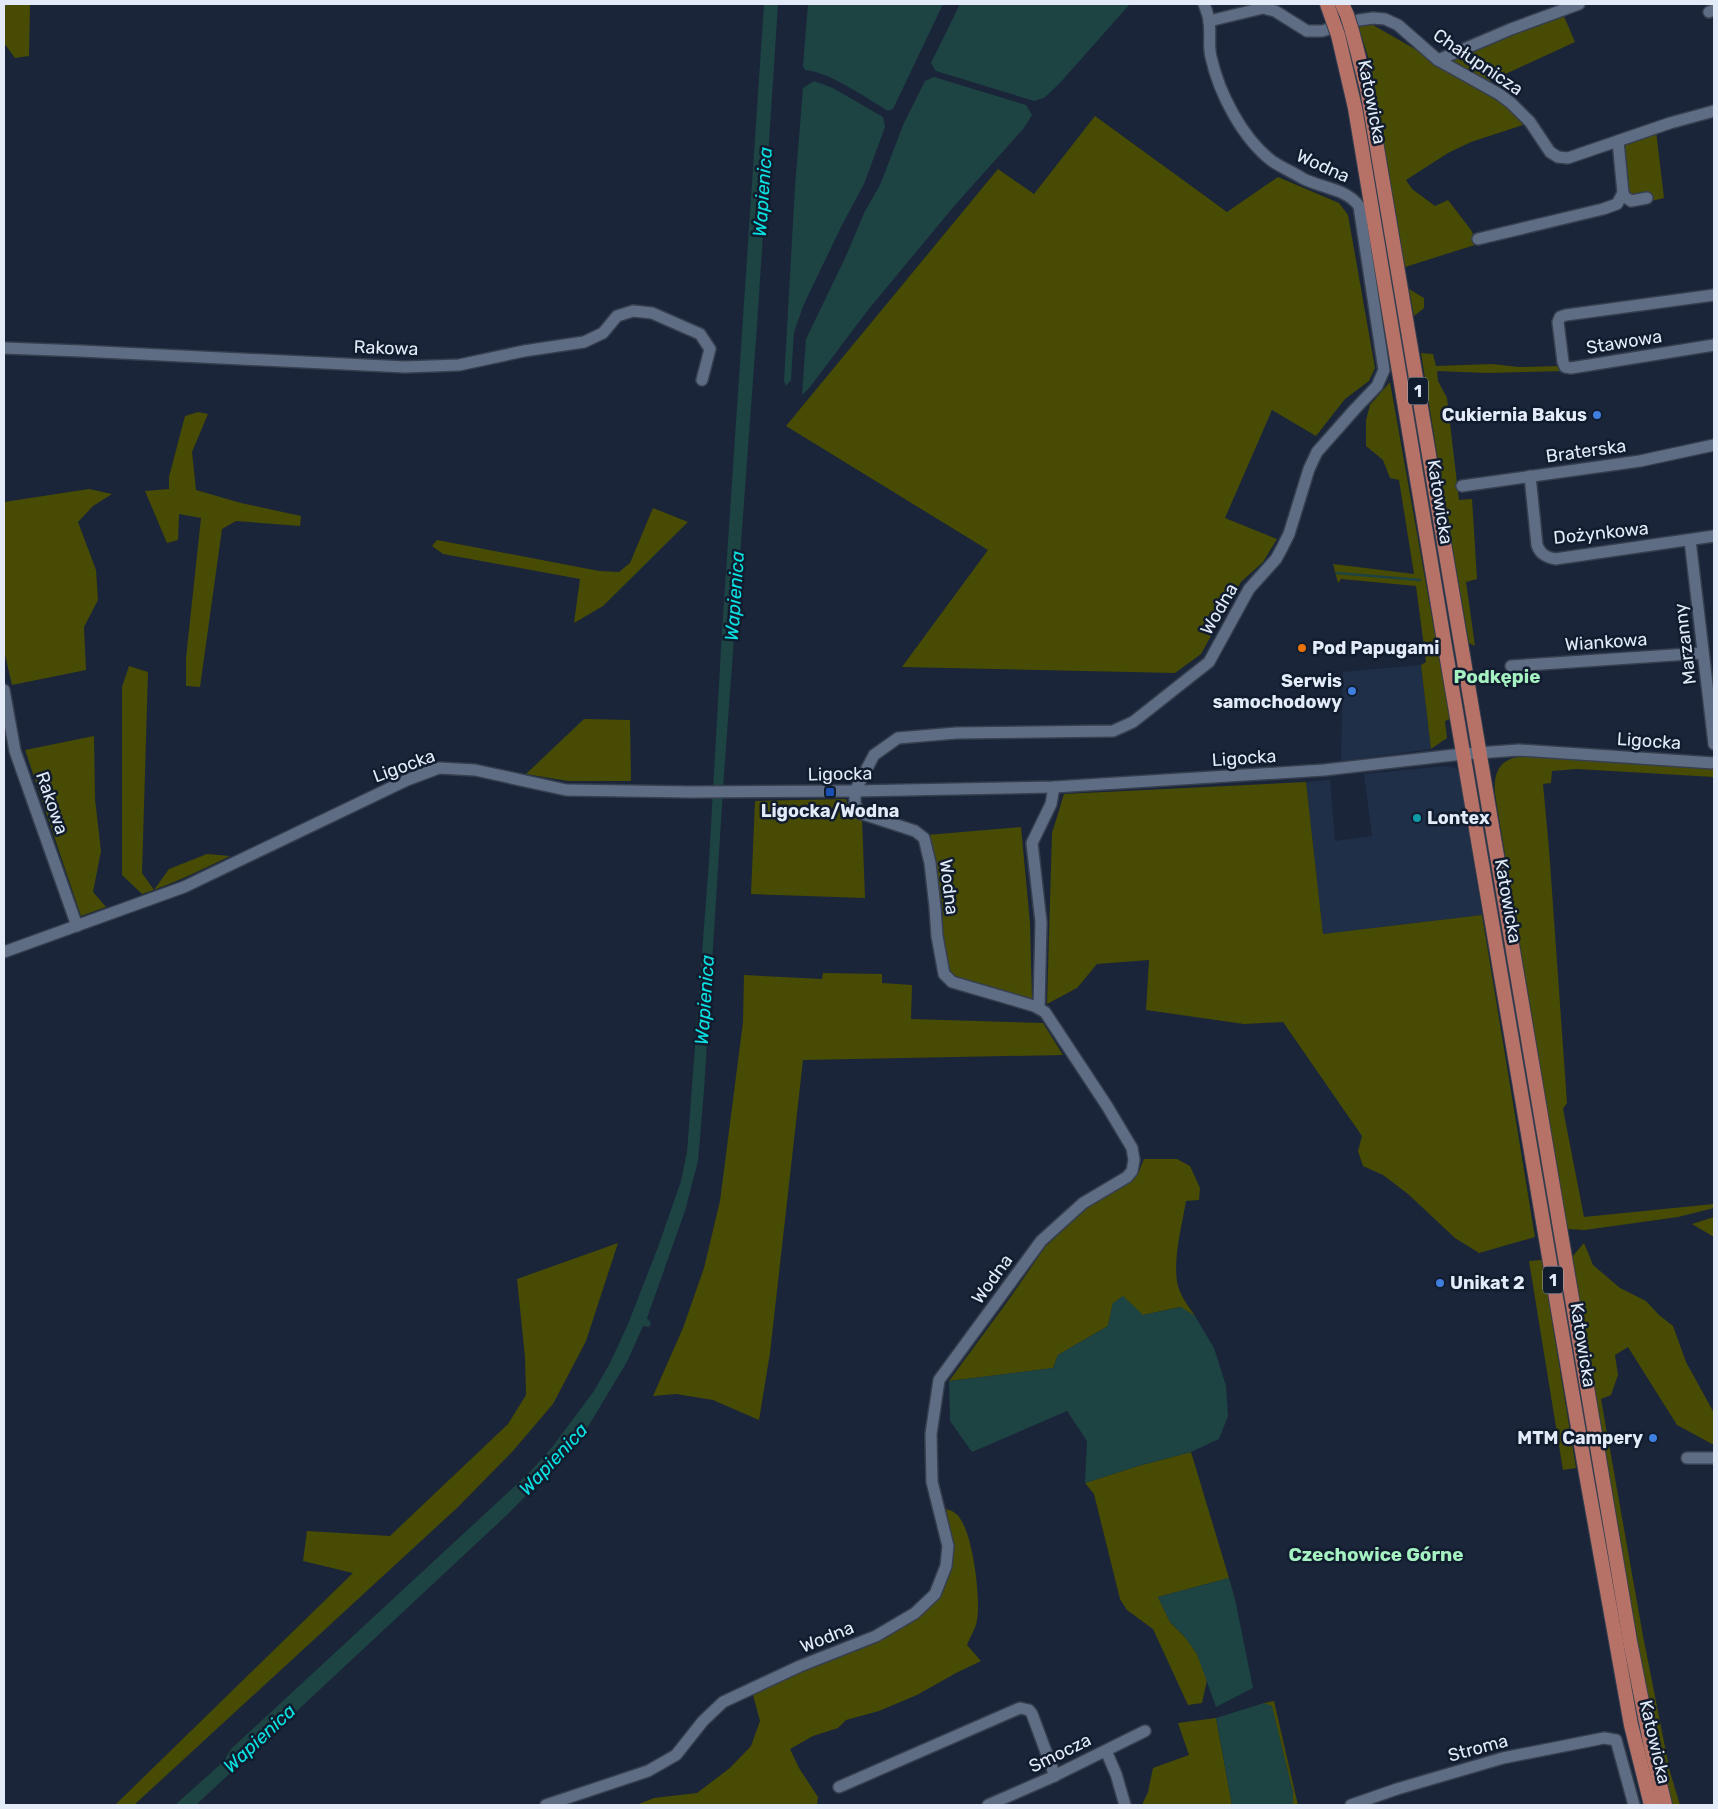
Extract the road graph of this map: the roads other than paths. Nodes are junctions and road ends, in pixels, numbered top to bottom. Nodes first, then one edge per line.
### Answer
1 (1204, 4) edge
2 (1327, 4) edge
3 (1579, 4) edge
4 (1344, 9) edge
5 (1209, 21) junction
6 (1438, 60) junction
7 (1714, 111) edge
8 (1618, 141) junction
9 (1627, 197) junction
10 (1647, 198) dead end
11 (1478, 239) dead end
12 (1714, 295) edge
13 (1714, 346) edge
14 (4, 348) edge
15 (702, 380) dead end
16 (1714, 445) edge
17 (1530, 476) junction
18 (1462, 486) dead end
19 (1714, 536) edge
20 (1690, 540) junction
21 (1703, 653) junction
22 (1511, 666) dead end
23 (4, 690) edge
24 (1714, 744) edge
25 (1480, 753) junction
26 (1464, 754) junction
27 (1714, 763) edge
28 (1054, 787) junction
29 (854, 792) junction
30 (77, 926) junction
31 (4, 952) edge
32 (1039, 1008) junction
33 (1687, 1458) dead end
34 (1714, 1458) edge
35 (1145, 1731) dead end
36 (1106, 1750) junction
37 (1055, 1776) junction
38 (839, 1787) dead end
39 (996, 1804) edge
40 (546, 1805) edge
41 (1125, 1805) edge
42 (1351, 1805) edge
43 (1634, 1805) edge
44 (1651, 1805) edge
45 (1665, 1805) edge

1 - 5 street, Wodna
2 - 26 main road, Katowicka / 1, bridge
3 - 6 street
4 - 25 main road, Katowicka / 1, bridge
5 - 6 street, Chałupnicza
5 - 29 street, Wodna
6 - 8 street, Chałupnicza
7 - 8 street, Chałupnicza
8 - 9 street
9 - 10 street
9 - 11 street
12 - 13 street, Stawowa
14 - 15 street, Rakowa
16 - 17 street, Braterska
17 - 18 street, Braterska
17 - 20 street, Dożynkowa
19 - 20 street, Dożynkowa
20 - 21 street, Marzanny
21 - 22 street, Wiankowa
21 - 24 street, Marzanny
23 - 30 street, Rakowa
25 - 26 street, Ligocka
25 - 27 street, Ligocka
25 - 45 main road, Katowicka / 1
26 - 28 street, Ligocka
26 - 44 main road, Katowicka / 1
28 - 29 street, Ligocka
28 - 32 street
29 - 30 street, Ligocka
29 - 32 street, Wodna
30 - 31 street, Ligocka
32 - 40 street, Wodna
33 - 34 street
35 - 36 street, Smocza
36 - 37 street, Smocza
36 - 41 street
37 - 38 street
37 - 39 street, Smocza
42 - 43 street, Stroma

